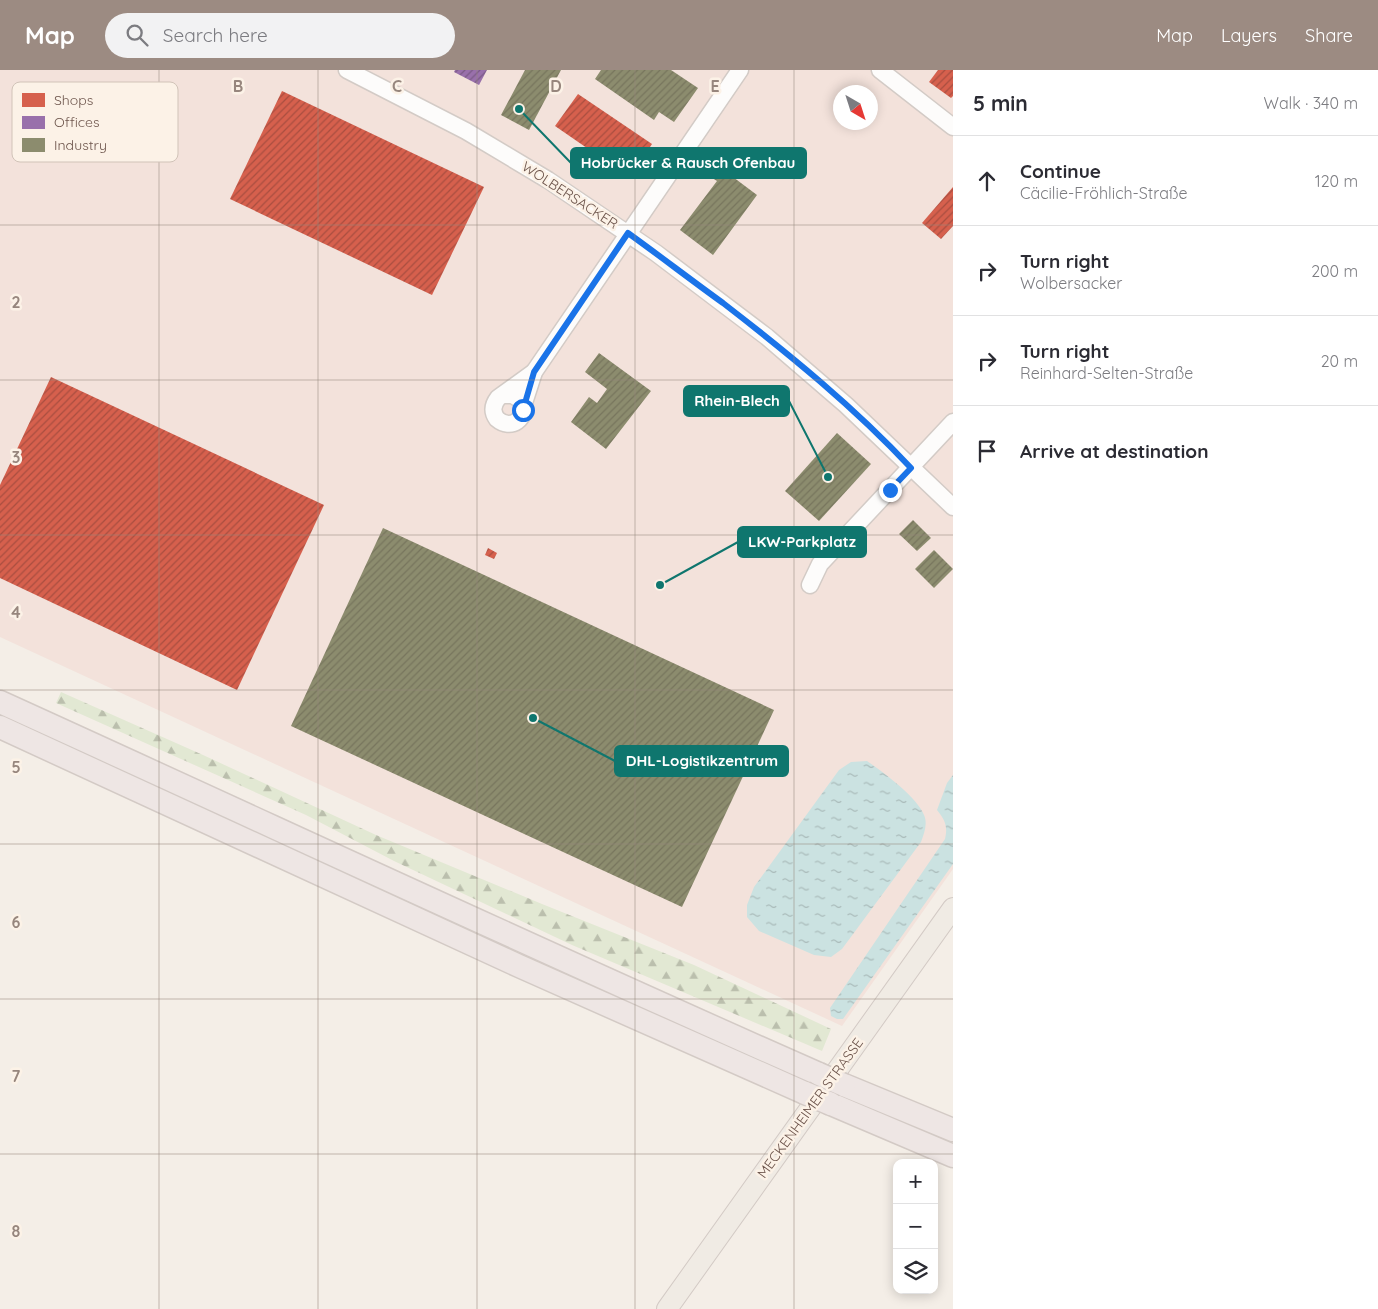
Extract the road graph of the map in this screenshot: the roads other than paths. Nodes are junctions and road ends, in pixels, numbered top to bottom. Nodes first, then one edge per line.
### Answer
1 (347, 70) edge
2 (740, 70) edge
3 (880, 70) edge
4 (953, 127) edge
5 (628, 233) junction
6 (534, 372) junction
7 (502, 395) junction
8 (523, 406) junction
9 (953, 422) edge
10 (911, 468) junction
11 (953, 508) edge
12 (810, 586) dead end
13 (0, 689) edge
14 (0, 702) edge
15 (0, 726) edge
16 (282, 830) junction
17 (953, 908) edge
18 (953, 1130) edge
19 (953, 1156) edge
20 (667, 1309) edge

1 - 5 street, WOLBERSACKER
2 - 5 street
3 - 4 street
5 - 6 street
5 - 10 street, WOLBERSACKER
6 - 7 street
6 - 8 street
7 - 8 street
7 - 8 street
9 - 10 street
10 - 11 street, WOLBERSACKER
10 - 12 street
13 - 16 highway
14 - 16 highway
15 - 19 highway, bridge
16 - 18 highway, bridge
17 - 20 main road, MECKENHEIMER STRASSE

